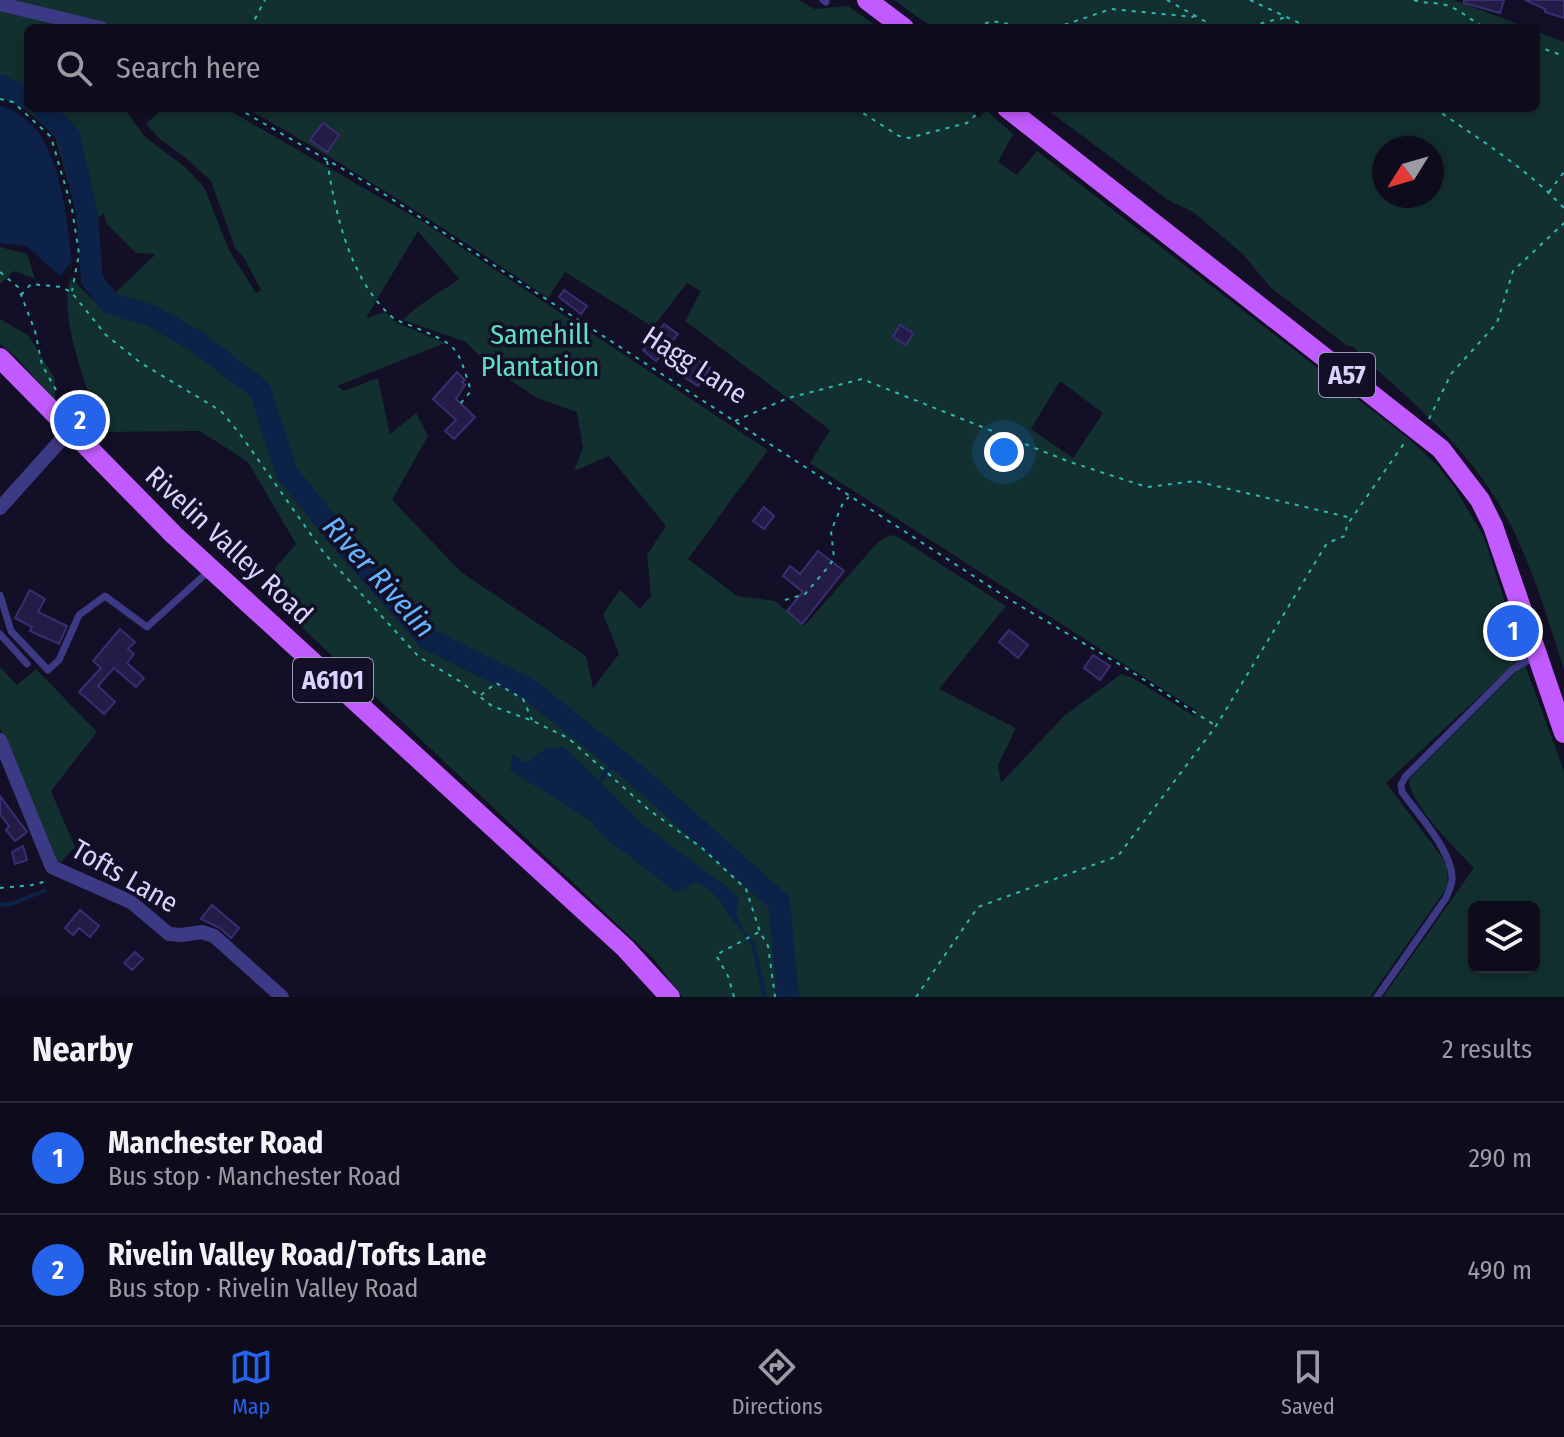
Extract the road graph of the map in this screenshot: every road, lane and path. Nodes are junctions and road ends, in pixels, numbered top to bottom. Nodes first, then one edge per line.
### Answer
1 (265, 0) edge
2 (867, 0) edge
3 (1167, 0) edge
4 (1250, 0) edge
5 (1414, 0) edge
6 (0, 4) edge
7 (1194, 17) junction
8 (1288, 17) junction
9 (84, 24) edge
10 (252, 24) edge
11 (899, 24) edge
12 (985, 24) edge
13 (1009, 24) edge
14 (1067, 24) edge
15 (1209, 24) edge
16 (1258, 24) edge
17 (1302, 24) edge
18 (1478, 24) edge
19 (1540, 47) edge
20 (1564, 56) edge
21 (0, 99) edge
22 (244, 112) edge
23 (861, 112) edge
24 (979, 112) edge
25 (1012, 112) edge
26 (1440, 112) edge
27 (327, 160) junction
28 (1564, 172) edge
29 (1549, 192) junction
30 (1564, 208) edge
31 (1564, 223) edge
32 (0, 272) edge
33 (72, 293) junction
34 (21, 295) junction
35 (0, 358) edge
36 (61, 399) dead end
37 (460, 404) dead end
38 (734, 421) junction
39 (1423, 425) junction
40 (70, 430) junction
41 (849, 496) junction
42 (0, 508) edge
43 (1352, 518) junction
44 (211, 568) junction
45 (0, 595) edge
46 (785, 600) dead end
47 (0, 634) edge
48 (1536, 656) junction
49 (27, 664) dead end
50 (479, 696) junction
51 (533, 721) junction
52 (1216, 726) junction
53 (1564, 733) edge
54 (0, 740) edge
55 (52, 867) junction
56 (0, 888) edge
57 (760, 932) junction
58 (282, 997) edge
59 (670, 997) edge
60 (734, 997) edge
61 (775, 997) edge
62 (916, 997) edge
63 (1377, 997) edge

1 - 10 path
2 - 11 main road
3 - 7 path
4 - 8 path
5 - 18 path
6 - 9 street
7 - 14 path
7 - 15 path
8 - 16 path
8 - 17 path
12 - 13 path
19 - 20 path
21 - 33 path
22 - 27 path, Hagg Lane
23 - 24 path
25 - 39 main road, A57
26 - 29 path
27 - 37 path
27 - 38 path, Hagg Lane
28 - 29 path
29 - 30 path
31 - 39 path
32 - 34 path
33 - 34 path
33 - 50 path
34 - 36 path
35 - 40 main road, Rivelin Valley Road / A6101
38 - 41 path, Hagg Lane
38 - 43 path
39 - 43 path
39 - 48 main road, A57
40 - 42 street
40 - 44 main road, Rivelin Valley Road / A6101
41 - 46 path
41 - 52 path, Hagg Lane
43 - 52 path
44 - 45 lane
44 - 59 main road, Rivelin Valley Road / A6101
47 - 49 lane
48 - 53 main road, A57
48 - 63 lane
50 - 51 path
50 - 51 path
51 - 57 path
52 - 62 path
54 - 55 street, Tofts Lane
55 - 56 path
55 - 58 street, Tofts Lane
57 - 60 path
57 - 61 path

